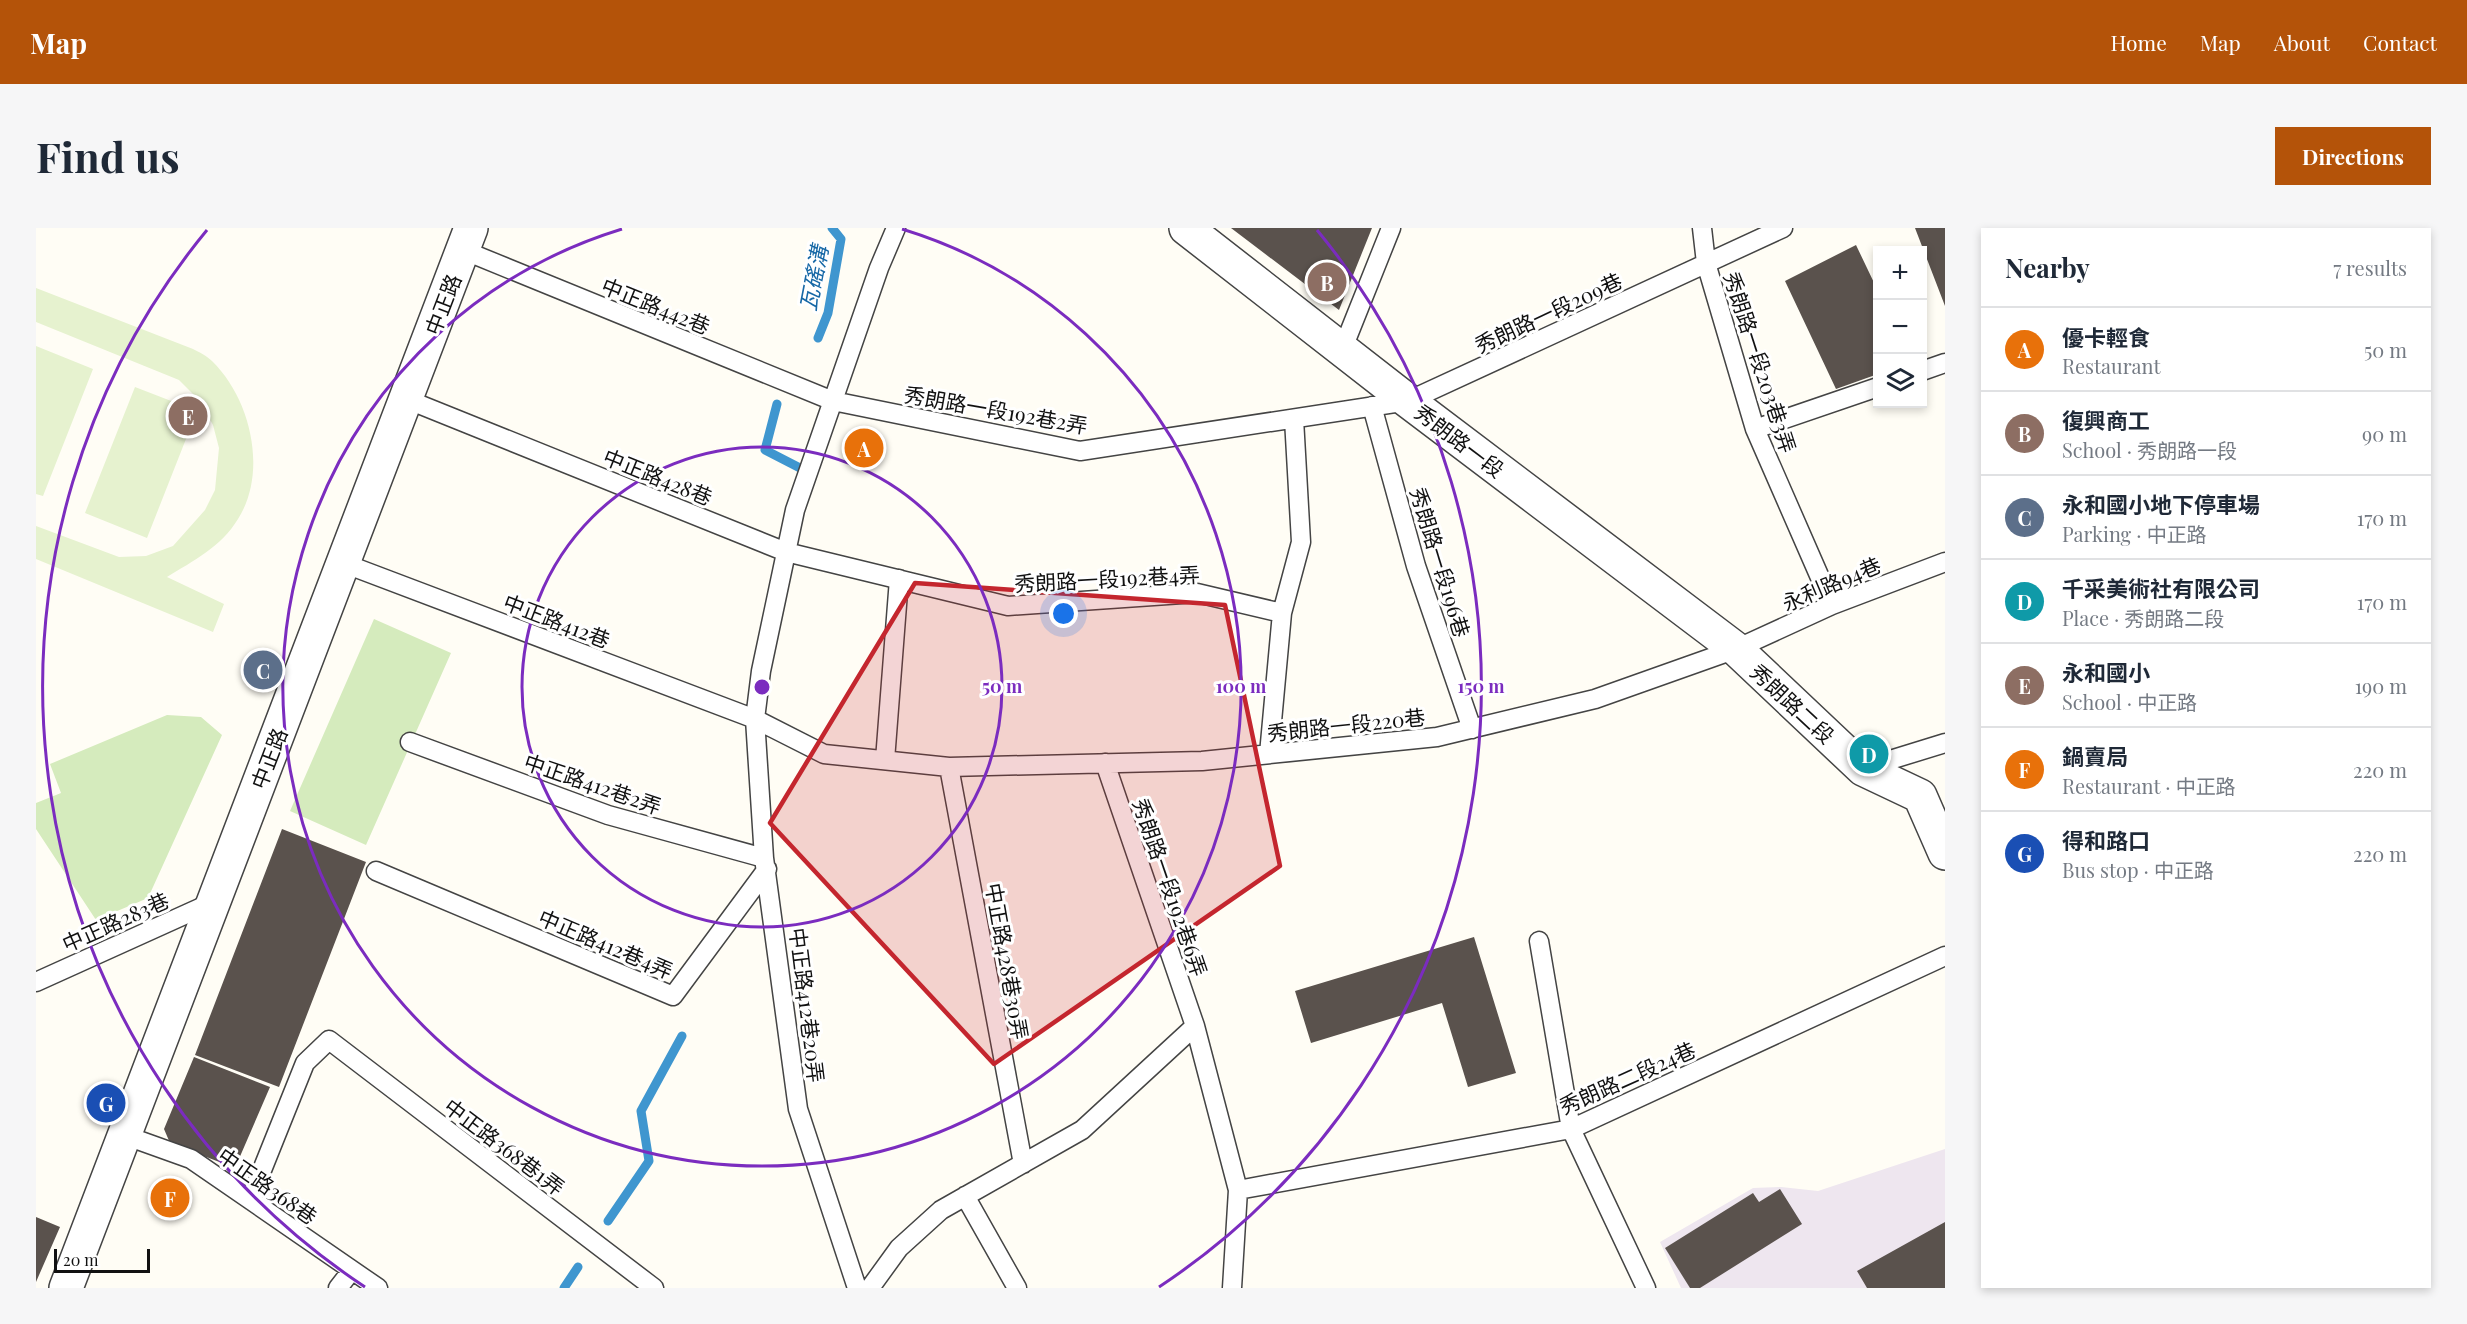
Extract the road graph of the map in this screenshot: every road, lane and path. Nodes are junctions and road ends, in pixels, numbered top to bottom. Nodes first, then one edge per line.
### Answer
1 (896, 228) edge
2 (1186, 228) edge
3 (1391, 228) edge
4 (1702, 228) edge
5 (1783, 228) edge
6 (467, 239) edge
7 (1706, 264) junction
8 (1343, 348) junction
9 (1945, 363) edge
10 (1927, 370) edge
11 (1873, 389) edge
12 (406, 399) junction
13 (833, 401) junction
14 (1408, 401) junction
15 (1372, 406) junction
16 (1294, 419) junction
17 (1755, 429) junction
18 (786, 552) junction
19 (1945, 562) edge
20 (343, 563) junction
21 (898, 579) junction
22 (1832, 605) junction
23 (1282, 613) junction
24 (1736, 650) junction
25 (755, 719) junction
26 (1472, 729) junction
27 (410, 742) dead end
28 (1945, 743) edge
29 (1269, 754) junction
30 (885, 760) junction
31 (1105, 763) junction
32 (949, 767) junction
33 (1863, 769) junction
34 (1945, 854) edge
35 (766, 863) junction
36 (376, 871) dead end
37 (213, 902) junction
38 (1539, 941) dead end
39 (1945, 956) edge
40 (36, 982) edge
41 (1195, 1026) junction
42 (1570, 1129) junction
43 (124, 1136) junction
44 (1023, 1164) junction
45 (1238, 1190) junction
46 (965, 1196) junction
47 (250, 1200) junction
48 (352, 1270) junction
49 (66, 1288) edge
50 (338, 1288) edge
51 (378, 1288) edge
52 (654, 1288) edge
53 (857, 1288) edge
54 (870, 1288) edge
55 (1017, 1288) edge
56 (1232, 1288) edge
57 (1646, 1288) edge

1 - 13 lane, 中正路412巷20弄
2 - 8 street, 秀朗路一段
3 - 8 lane
4 - 7 lane, 秀朗路一段203巷3弄
5 - 7 lane, 秀朗路一段209巷
6 - 12 street, 中正路
6 - 13 lane, 中正路442巷
7 - 14 lane, 秀朗路一段209巷
7 - 17 lane, 秀朗路一段203巷3弄
8 - 14 street, 秀朗路一段
9 - 10 lane
11 - 17 lane
12 - 18 lane, 中正路428巷
12 - 20 street, 中正路
13 - 16 lane, 秀朗路一段192巷2弄
13 - 18 lane, 中正路412巷20弄
14 - 15 lane, 秀朗路一段209巷
14 - 24 street, 秀朗路一段
15 - 16 lane, 秀朗路一段192巷2弄
15 - 26 lane, 秀朗路一段196巷
16 - 23 lane
17 - 22 lane, 秀朗路一段203巷3弄
18 - 21 lane, 中正路428巷
18 - 25 lane, 中正路412巷20弄
19 - 22 lane, 永利路94巷
20 - 25 lane, 中正路412巷
20 - 37 street, 中正路
21 - 23 lane, 秀朗路一段192巷4弄
21 - 30 lane
22 - 24 lane, 永利路94巷
23 - 29 lane
24 - 26 lane, 秀朗路一段220巷
24 - 33 street, 秀朗路二段
25 - 30 lane, 中正路412巷
25 - 35 lane, 中正路412巷20弄
26 - 29 lane, 秀朗路一段220巷
27 - 35 lane, 中正路412巷2弄
28 - 33 lane
29 - 31 lane, 秀朗路一段220巷
30 - 32 lane, 秀朗路一段220巷
31 - 32 lane, 秀朗路一段220巷
31 - 41 lane, 秀朗路一段192巷6弄
32 - 44 lane, 中正路428巷30弄
33 - 34 street, 秀朗路二段
35 - 36 lane, 中正路412巷4弄
35 - 53 lane, 中正路412巷20弄
37 - 40 lane, 中正路283巷
37 - 43 street, 中正路
38 - 42 lane
39 - 42 lane, 秀朗路二段24巷
41 - 44 lane
41 - 45 lane, 秀朗路一段192巷6弄
42 - 45 lane, 秀朗路二段24巷
42 - 57 lane
43 - 47 lane, 中正路368巷
43 - 49 street, 中正路
44 - 46 lane
45 - 56 lane, 秀朗路一段192巷6弄
46 - 54 lane
46 - 55 lane
47 - 48 lane, 中正路368巷
47 - 52 lane, 中正路368巷1弄
48 - 50 lane
48 - 51 lane, 中正路368巷

